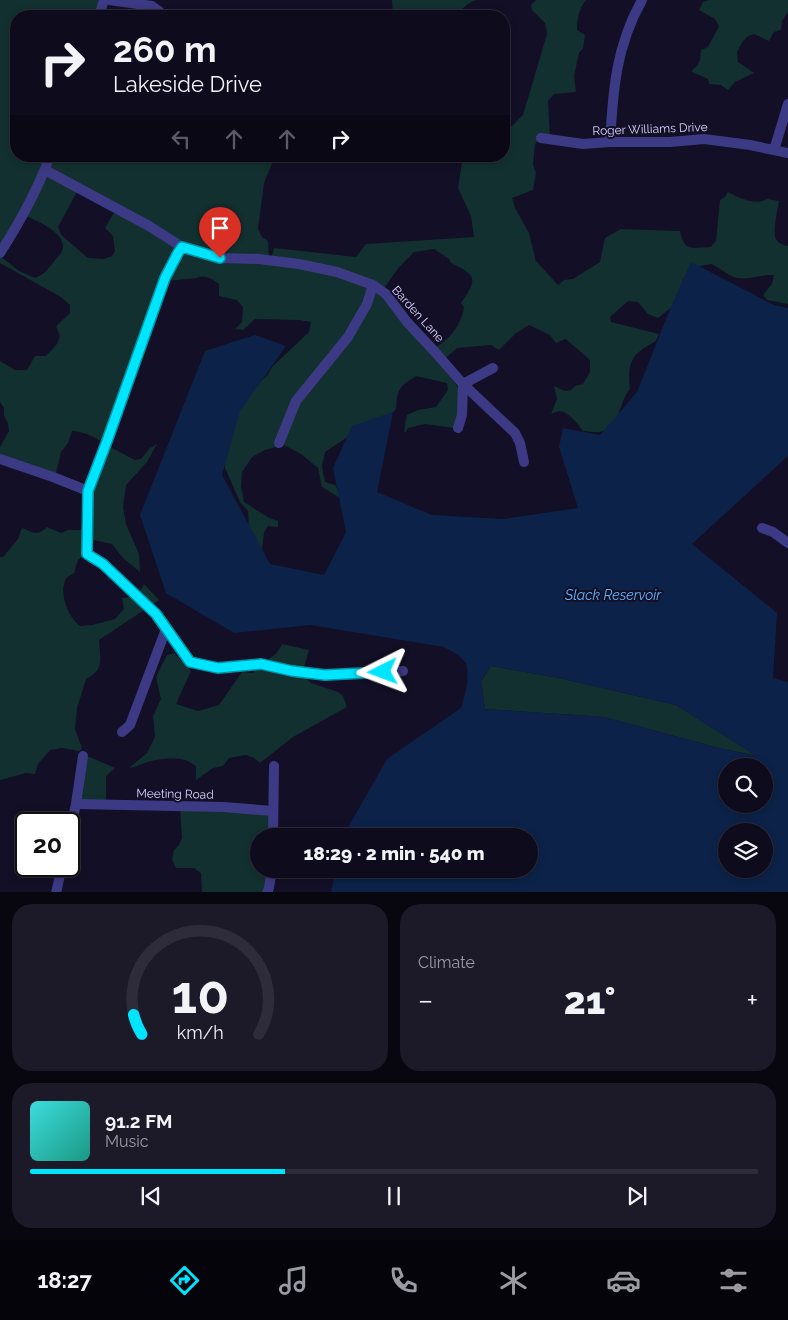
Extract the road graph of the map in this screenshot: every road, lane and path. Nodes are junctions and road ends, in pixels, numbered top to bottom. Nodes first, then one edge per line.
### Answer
1 (109, 0) edge
2 (642, 0) edge
3 (152, 3) edge
4 (788, 104) edge
5 (541, 138) dead end
6 (610, 142) junction
7 (774, 150) junction
8 (788, 153) edge
9 (48, 162) edge
10 (45, 170) junction
11 (182, 247) junction
12 (0, 253) edge
13 (373, 285) junction
14 (493, 368) dead end
15 (463, 384) junction
16 (458, 428) dead end
17 (279, 443) dead end
18 (0, 459) edge
19 (524, 462) dead end
20 (88, 491) junction
21 (762, 528) dead end
22 (788, 543) edge
23 (166, 629) junction
24 (403, 671) dead end
25 (122, 732) dead end
26 (83, 756) dead end
27 (274, 766) dead end
28 (76, 804) junction
29 (273, 811) junction
30 (74, 812) edge
31 (273, 828) edge
32 (59, 877) edge
33 (271, 878) edge
34 (56, 892) edge
35 (267, 892) edge

1 - 3 street
2 - 6 street
4 - 7 street
5 - 6 street, Roger Williams Drive
6 - 7 street, Roger Williams Drive
7 - 8 street, Roger Williams Drive
9 - 10 street
10 - 11 street, Barden Lane
10 - 12 street
11 - 13 street, Barden Lane
11 - 20 street
13 - 15 street, Barden Lane
13 - 17 street
14 - 15 street
15 - 16 street
15 - 19 street, Barden Lane
18 - 20 street
20 - 23 street
21 - 22 street
23 - 24 street
23 - 25 street
26 - 28 street
27 - 29 street
28 - 29 street, Meeting Road
28 - 30 street
29 - 31 street
32 - 34 street
33 - 35 street

